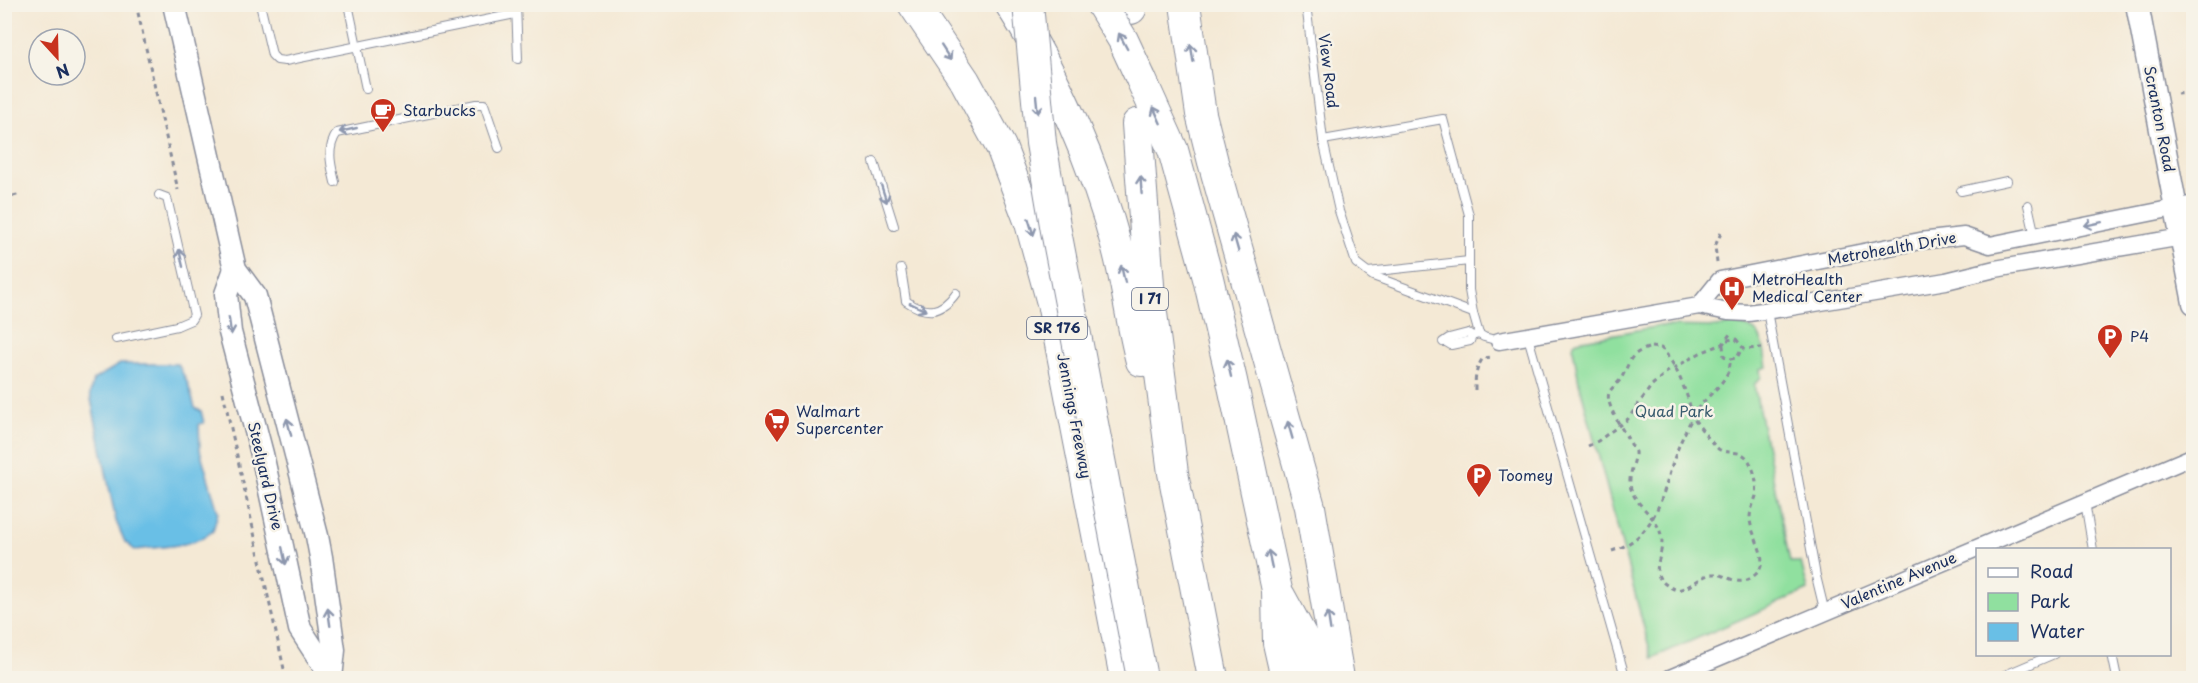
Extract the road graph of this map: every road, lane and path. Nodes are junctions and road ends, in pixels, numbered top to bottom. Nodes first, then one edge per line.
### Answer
1 (136, 4) edge
2 (174, 4) edge
3 (260, 4) edge
4 (348, 4) edge
5 (913, 4) edge
6 (1010, 4) edge
7 (1028, 4) edge
8 (1101, 4) edge
9 (1185, 4) edge
10 (1306, 4) edge
11 (2137, 4) edge
12 (515, 9) edge
13 (358, 47) junction
14 (518, 59) dead end
15 (366, 89) dead end
16 (2193, 92) edge
17 (2177, 94) dead end
18 (1137, 124) dead end
19 (1323, 140) junction
20 (499, 148) dead end
21 (873, 162) dead end
22 (2007, 181) dead end
23 (335, 183) dead end
24 (1961, 190) dead end
25 (21, 195) dead end
26 (159, 195) dead end
27 (13, 196) dead end
28 (179, 199) dead end
29 (2028, 205) dead end
30 (2184, 205) edge
31 (894, 225) dead end
32 (2054, 232) junction
33 (1721, 234) dead end
34 (2187, 235) edge
35 (1145, 236) junction
36 (2035, 236) junction
37 (1990, 244) junction
38 (2060, 259) junction
39 (1469, 261) junction
40 (1718, 265) dead end
41 (235, 269) junction
42 (901, 269) dead end
43 (1995, 269) junction
44 (1366, 272) junction
45 (956, 293) dead end
46 (2193, 303) edge
47 (1699, 306) junction
48 (1767, 311) junction
49 (1473, 313) junction
50 (1730, 329) dead end
51 (1476, 335) junction
52 (1528, 337) junction
53 (116, 339) dead end
54 (1727, 339) junction
55 (1444, 342) dead end
56 (1723, 344) junction
57 (1773, 345) junction
58 (1742, 348) junction
59 (1496, 349) junction
60 (1730, 360) junction
61 (1674, 367) junction
62 (222, 387) dead end
63 (1475, 390) dead end
64 (1693, 414) junction
65 (1621, 425) junction
66 (1588, 446) dead end
67 (2193, 456) edge
68 (1173, 473) junction
69 (2085, 502) junction
70 (1653, 518) junction
71 (1977, 548) edge
72 (2093, 548) edge
73 (1976, 549) edge
74 (1612, 551) dead end
75 (1277, 590) junction
76 (1825, 613) junction
77 (2049, 656) edge
78 (2112, 656) edge
79 (331, 677) edge
80 (286, 678) edge
81 (1125, 678) edge
82 (1142, 678) edge
83 (1213, 678) edge
84 (1232, 678) edge
85 (1286, 678) edge
86 (1313, 678) edge
87 (1339, 678) edge
88 (1632, 678) edge
89 (1670, 678) edge
90 (1998, 678) edge
91 (2117, 678) edge

1 - 28 path
2 - 41 street, Steelyard Drive
3 - 13 lane
4 - 13 lane
5 -> 81 highway, Jennings Freeway / SR 176
68 -> 6 highway
7 -> 82 highway, bridge
75 -> 8 highway, bridge
87 -> 9 highway
10 - 19 lane, View Road
11 - 30 street, Scranton Road
12 - 13 lane
12 - 14 lane
13 - 15 lane
16 - 17 path
35 -> 18 highway, I 71
19 - 39 lane
19 - 44 lane, View Road
20 -> 23 lane
21 -> 31 lane
22 - 24 lane
25 - 27 path
53 -> 26 lane
29 - 36 lane
30 -> 32 street, Metrohealth Drive
30 - 34 street, Scranton Road
32 - 36 street, Metrohealth Drive
32 - 38 street
33 - 40 path
34 - 38 street
34 - 46 street, Scranton Road
35 - 68 highway, I 71
35 - 84 highway
36 - 37 street, Metrohealth Drive
37 - 43 street
37 - 47 street, Metrohealth Drive
38 - 43 street
39 - 44 lane
39 - 49 lane
79 -> 41 street, Steelyard Drive
41 -> 79 street, Steelyard Drive
42 -> 45 lane
43 - 48 street
44 - 49 lane
47 - 48 street
47 - 52 street
48 - 57 lane
49 - 51 lane
50 - 54 path
51 - 55 lane
51 - 59 lane
52 - 59 street
52 - 88 lane
54 - 56 path
54 - 58 path
56 - 60 path
56 - 61 path
57 - 58 path
57 - 76 lane
58 - 60 path
59 - 63 path
60 - 64 path
61 - 64 path
61 - 65 path
61 - 65 path
62 - 80 path
64 - 70 path
64 - 70 path
65 - 66 path
65 - 70 path
67 - 69 street, Valentine Avenue
68 - 83 highway, I 71
69 - 71 street, Valentine Avenue
69 - 72 lane
70 - 74 path
73 - 76 street, Valentine Avenue
75 - 85 highway
75 - 86 highway
76 - 89 street, Valentine Avenue
77 - 90 lane
78 - 91 lane

